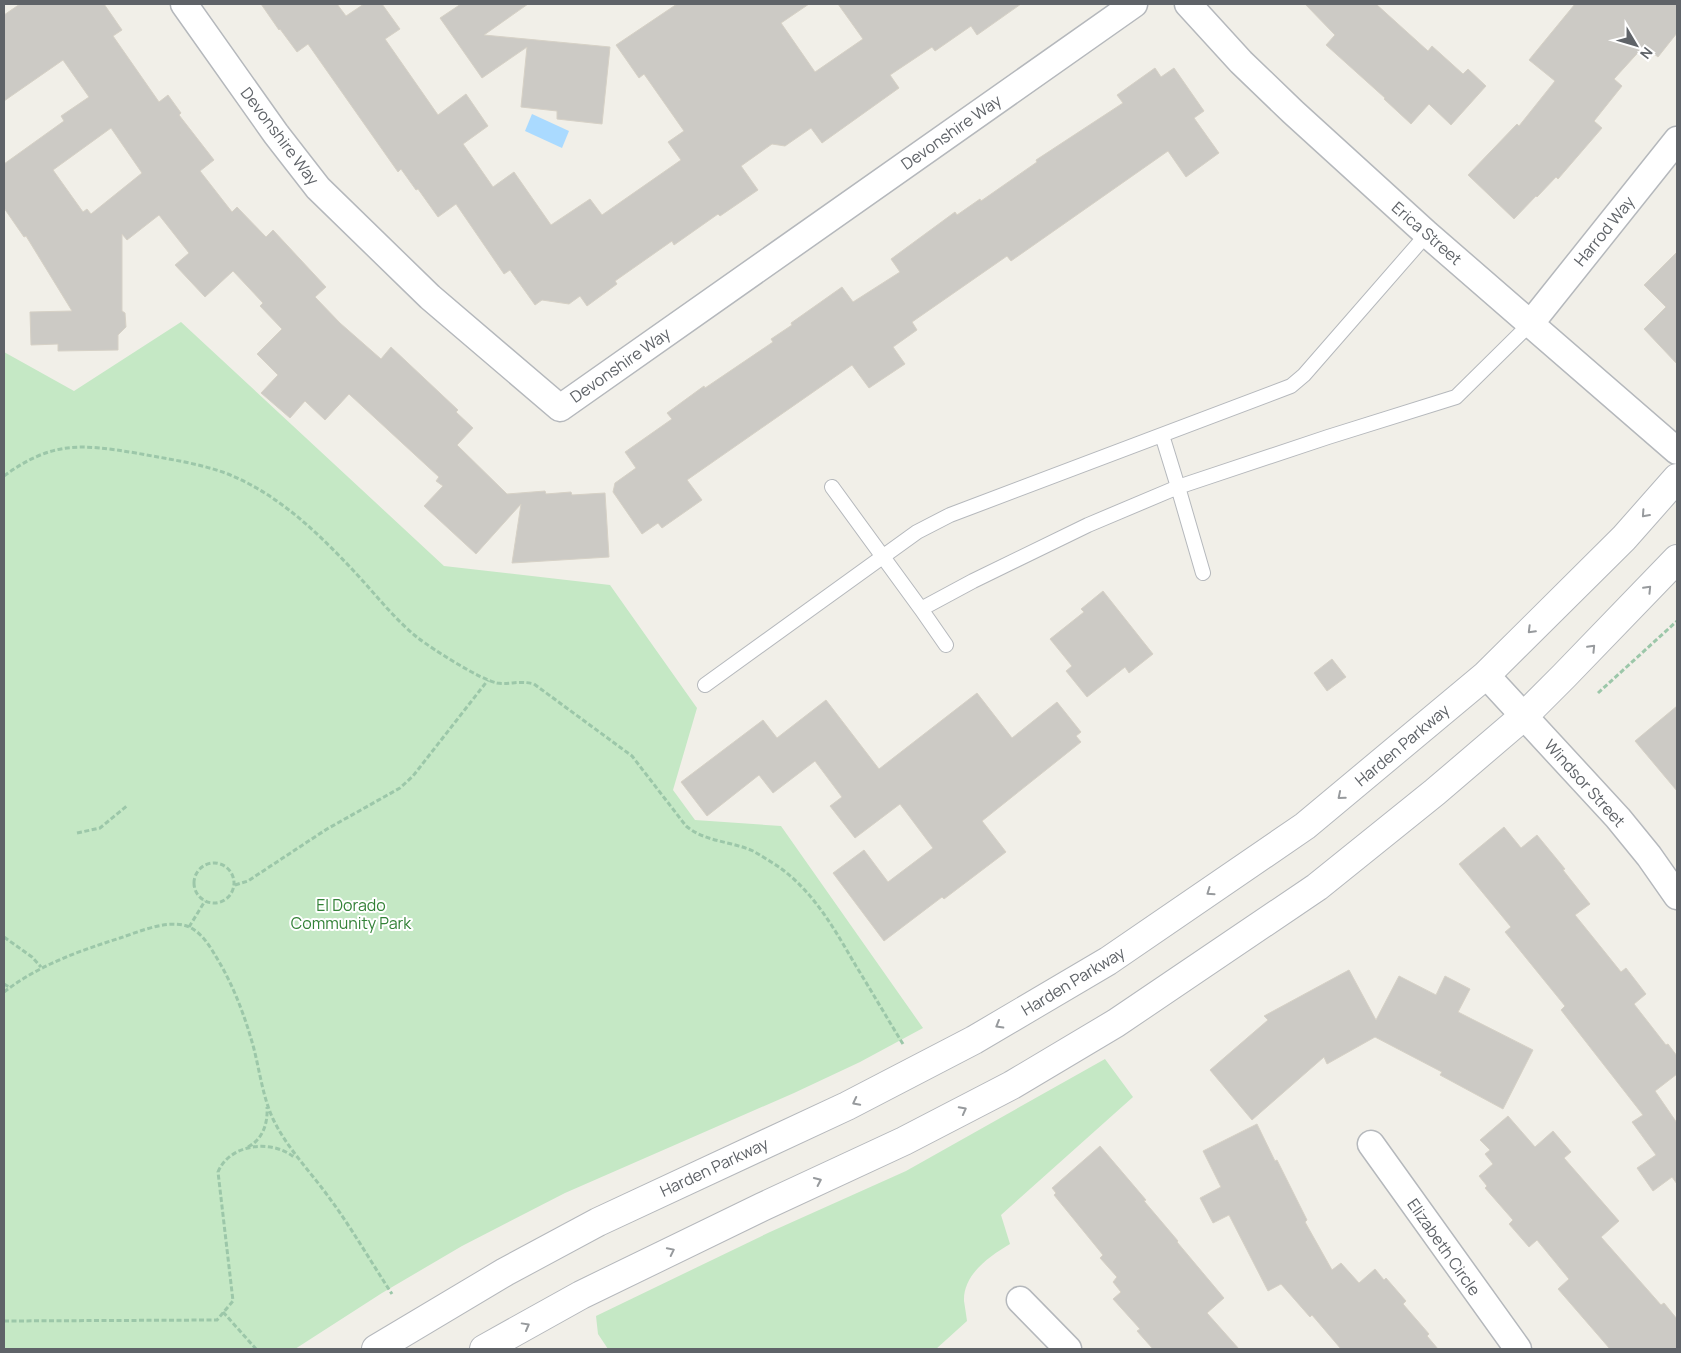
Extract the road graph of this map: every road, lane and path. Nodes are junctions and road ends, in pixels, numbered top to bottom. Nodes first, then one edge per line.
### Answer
1 (184, 4) edge
2 (1134, 4) edge
3 (1188, 4) edge
4 (1677, 140) edge
5 (1427, 234) junction
6 (1530, 323) junction
7 (1162, 435) junction
8 (1677, 451) edge
9 (4, 476) edge
10 (1677, 478) edge
11 (832, 487) dead end
12 (1178, 487) junction
13 (883, 557) junction
14 (1677, 559) edge
15 (1203, 573) dead end
16 (920, 609) junction
17 (1677, 621) edge
18 (946, 645) dead end
19 (1486, 674) junction
20 (488, 680) junction
21 (705, 685) dead end
22 (1598, 693) dead end
23 (1524, 716) junction
24 (128, 805) dead end
25 (78, 833) dead end
26 (235, 885) junction
27 (1677, 896) edge
28 (205, 901) junction
29 (189, 927) junction
30 (4, 937) edge
31 (41, 967) junction
32 (4, 984) edge
33 (9, 987) junction
34 (4, 992) edge
35 (903, 1044) dead end
36 (266, 1102) junction
37 (1371, 1144) dead end
38 (244, 1149) junction
39 (299, 1161) junction
40 (392, 1294) dead end
41 (1020, 1300) dead end
42 (223, 1312) junction
43 (4, 1320) edge
44 (256, 1349) edge
45 (376, 1349) edge
46 (484, 1349) edge
47 (1068, 1349) edge
48 (1518, 1349) edge

1 - 2 street, Devonshire Way
3 - 5 street, Erica Street
4 - 6 street, Harrod Way
5 - 6 street, Erica Street
5 - 7 lane
6 - 8 street, Erica Street
6 - 12 lane
7 - 12 lane
7 - 13 lane
9 - 20 path
10 -> 19 street, Harden Parkway
11 - 13 lane
12 - 15 lane
12 - 16 lane
13 - 16 lane
13 - 21 lane
23 -> 14 street
16 - 18 lane
17 - 22 path
19 - 23 street, Windsor Street
19 -> 45 street, Harden Parkway
20 - 26 path
20 - 35 path
23 - 27 street, Windsor Street
46 -> 23 street
24 - 25 path
26 - 28 path
26 - 28 path
28 - 29 path
29 - 31 path
29 - 36 path
30 - 31 path
31 - 33 path
32 - 33 path
33 - 34 path
36 - 38 path
36 - 39 path
37 - 48 street, Elizabeth Circle
38 - 39 path
38 - 42 path
39 - 40 path
41 - 47 street
42 - 43 path
42 - 44 path

